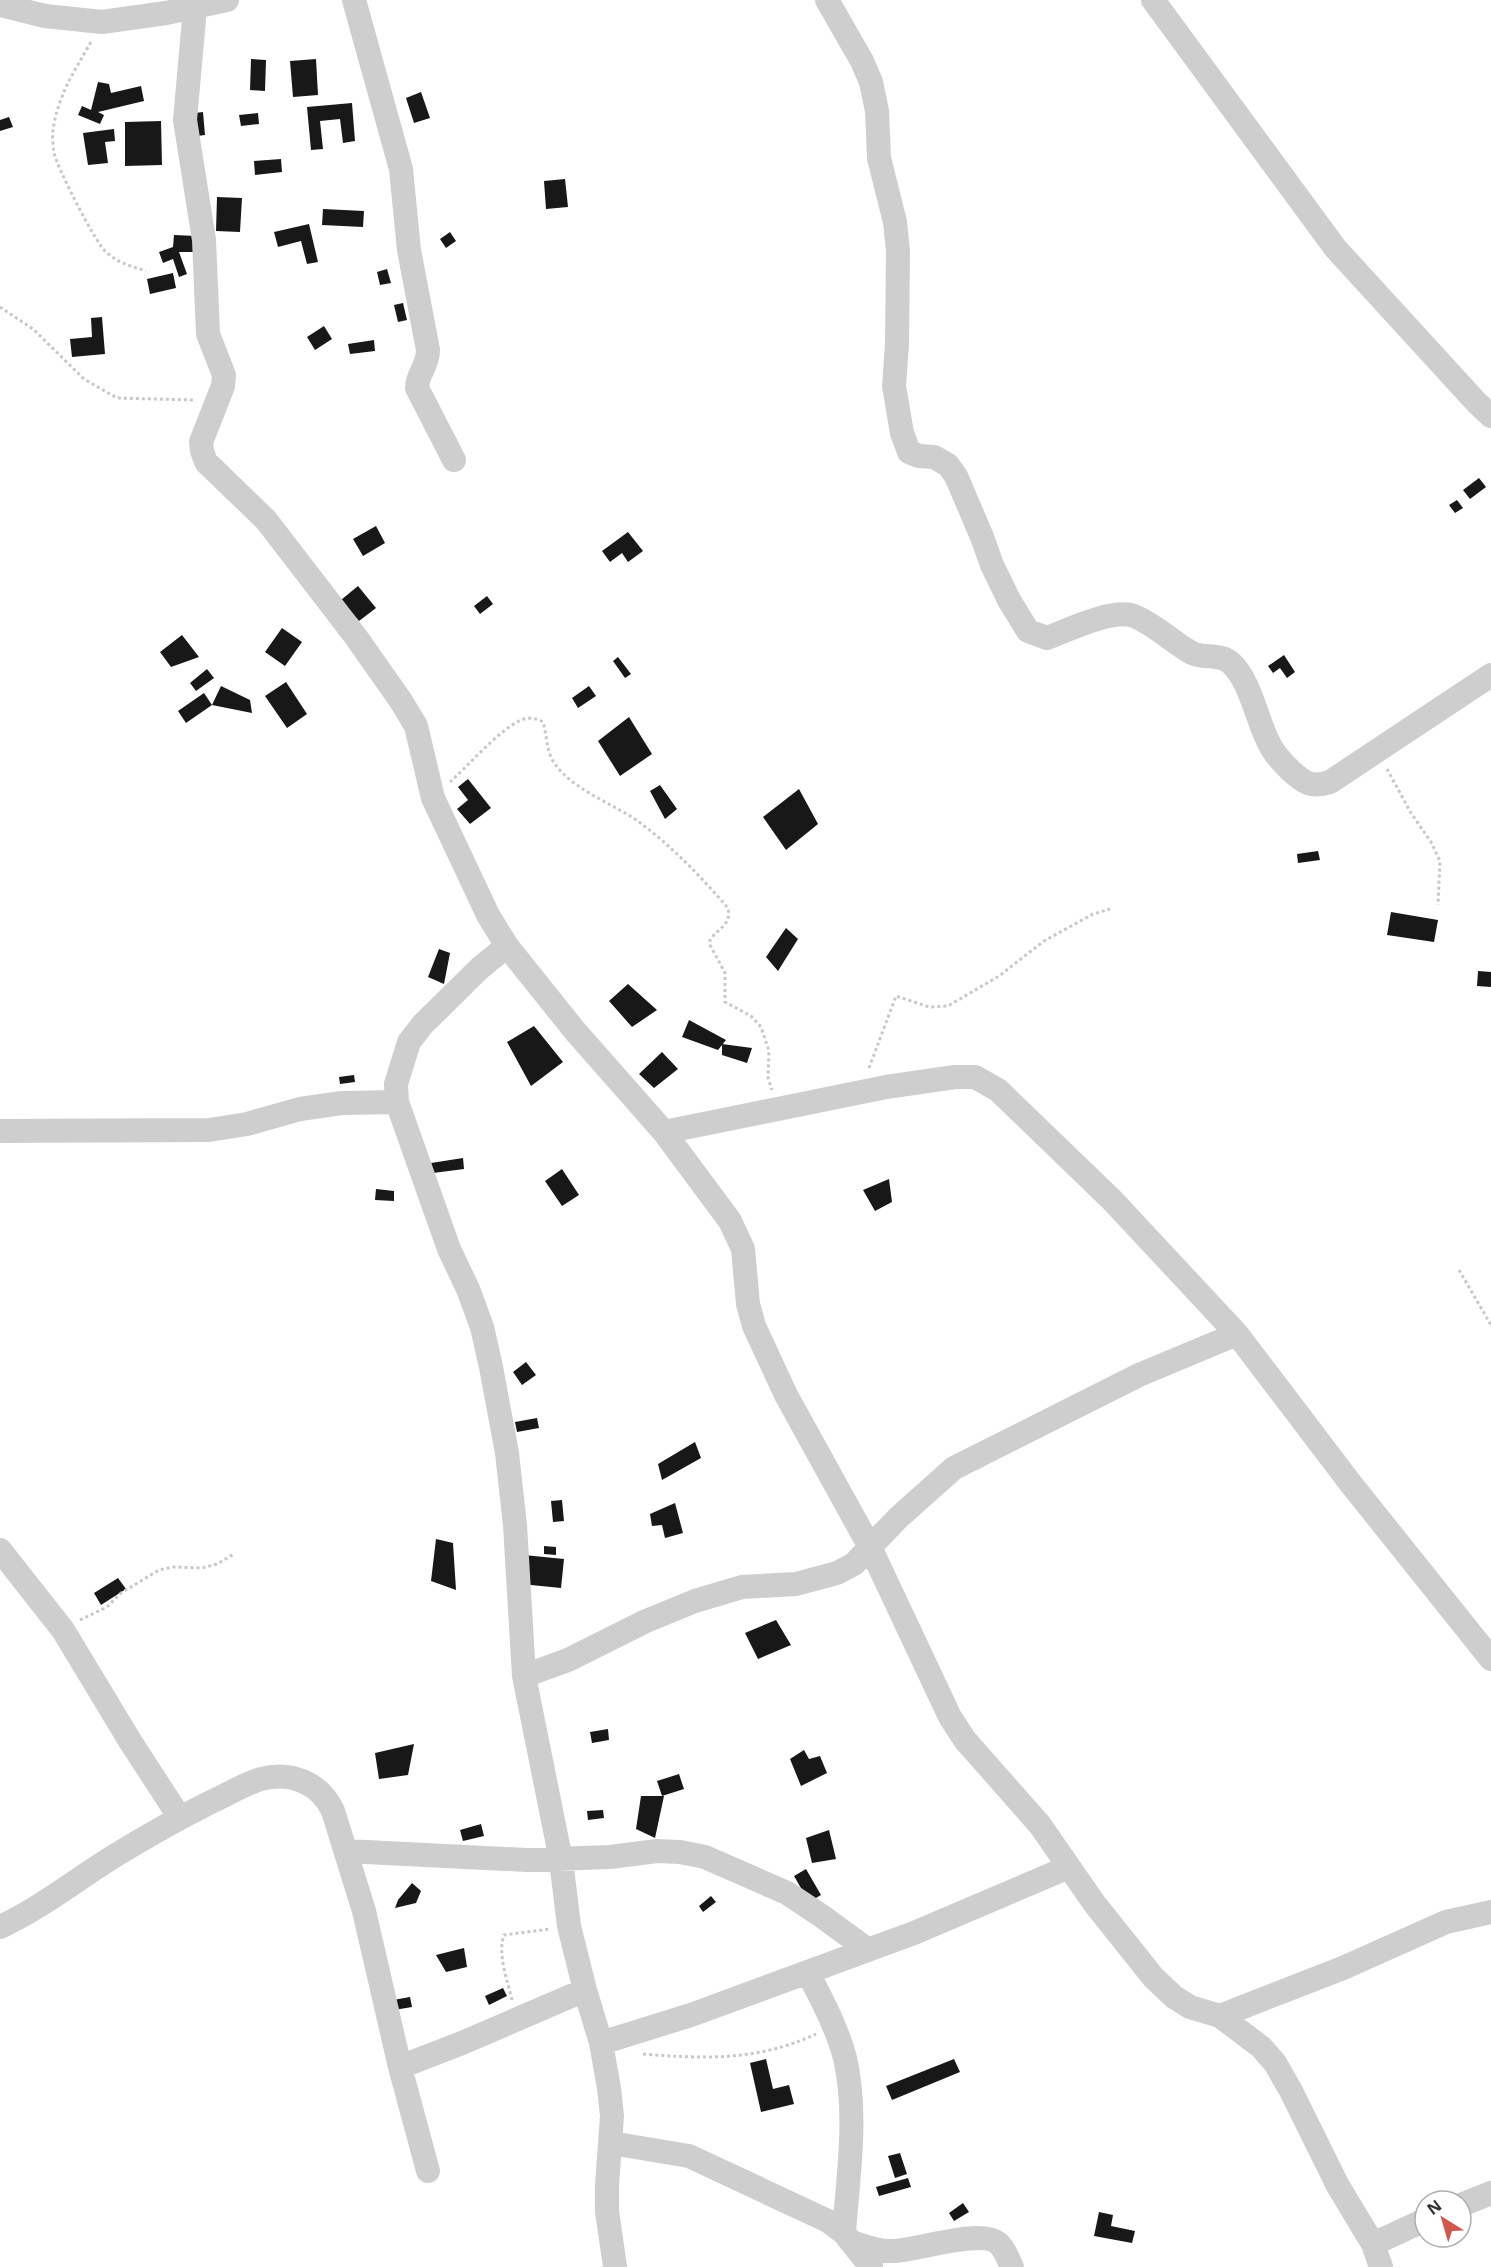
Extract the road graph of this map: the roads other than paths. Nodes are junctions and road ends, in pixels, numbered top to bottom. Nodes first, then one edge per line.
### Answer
1 (227, 0) edge
2 (354, 0) edge
3 (827, 0) edge
4 (1153, 0) edge
5 (2, 4) edge
6 (163, 6) edge
7 (195, 8) junction
8 (1491, 416) edge
9 (454, 460) dead end
10 (1491, 675) edge
11 (507, 946) junction
12 (397, 1102) junction
13 (0, 1131) edge
14 (664, 1132) junction
15 (1237, 1334) junction
16 (871, 1549) junction
17 (0, 1550) edge
18 (1491, 1659) edge
19 (524, 1676) junction
20 (180, 1818) junction
21 (346, 1851) junction
22 (561, 1860) junction
23 (1069, 1867) junction
24 (1491, 1912) edge
25 (0, 1928) edge
26 (868, 1950) junction
27 (807, 1973) junction
28 (585, 1990) junction
29 (1220, 2016) junction
30 (601, 2043) junction
31 (400, 2067) junction
32 (611, 2143) junction
33 (428, 2171) dead end
34 (1491, 2193) edge
35 (1473, 2200) edge
36 (1413, 2225) edge
37 (848, 2237) junction
38 (1372, 2244) junction
39 (615, 2267) edge
40 (871, 2267) edge
41 (1012, 2267) edge
42 (1381, 2267) edge

1 - 7 street
2 - 9 street
3 - 10 street
4 - 8 street
5 - 6 street
6 - 7 street
7 - 11 street
11 - 12 street
11 - 14 street
12 - 13 street
12 - 19 street
14 - 15 street
14 - 16 street
15 - 16 street
15 - 18 street
16 - 19 street
16 - 23 street
17 - 20 street
19 - 22 street
20 - 21 street
20 - 25 street
21 - 22 street
21 - 31 street
22 - 26 street
22 - 28 street
23 - 26 street
23 - 29 street
24 - 29 street
26 - 27 street
27 - 30 street
27 - 37 street
28 - 30 street
28 - 31 street
29 - 38 street
30 - 32 street
31 - 33 street
32 - 37 street
32 - 39 street
34 - 35 street
36 - 38 street
37 - 40 street
37 - 41 street
38 - 42 street

